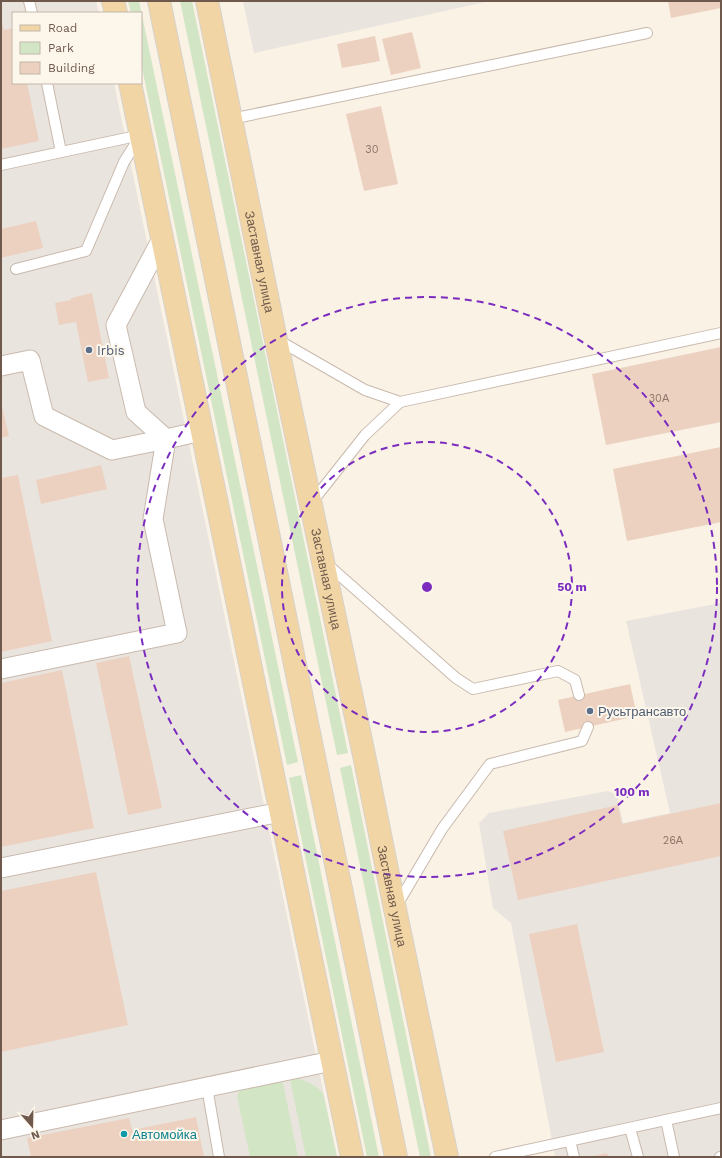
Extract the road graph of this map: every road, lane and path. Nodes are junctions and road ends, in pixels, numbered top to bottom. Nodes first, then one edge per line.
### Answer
1 (29, 1) edge
2 (113, 1) edge
3 (159, 1) edge
4 (207, 1) edge
5 (32, 12) edge
6 (116, 12) edge
7 (647, 33) dead end
8 (46, 84) edge
9 (130, 84) edge
10 (231, 119) junction
11 (141, 135) junction
12 (61, 152) junction
13 (1, 165) edge
14 (162, 239) junction
15 (16, 269) dead end
16 (721, 333) edge
17 (276, 340) junction
18 (1, 366) edge
19 (400, 402) junction
20 (202, 431) junction
21 (166, 439) junction
22 (311, 504) junction
23 (322, 560) junction
24 (1, 668) edge
25 (579, 695) dead end
26 (588, 727) dead end
27 (281, 812) junction
28 (1, 868) edge
29 (395, 909) junction
30 (332, 1062) junction
31 (207, 1088) junction
32 (721, 1108) edge
33 (666, 1120) junction
34 (630, 1128) junction
35 (1, 1130) edge
36 (570, 1140) junction
37 (219, 1157) edge
38 (352, 1157) edge
39 (396, 1157) edge
40 (447, 1157) edge
41 (495, 1157) edge
42 (574, 1157) edge
43 (638, 1157) edge
44 (674, 1157) edge

1 - 5 lane
2 - 6 main road
3 - 39 main road
4 - 10 main road, Заставная улица
7 - 10 lane
8 - 12 lane
9 - 11 main road
10 - 17 main road, Заставная улица
11 - 12 lane
11 - 14 main road
11 - 15 lane
12 - 13 lane
14 - 20 main road
14 - 21 street
16 - 19 lane
17 - 19 lane
17 - 22 main road, Заставная улица
18 - 21 street
19 - 22 lane
20 - 21 street
20 - 27 main road
21 - 24 street
22 - 23 main road, Заставная улица
23 - 25 lane
23 - 29 main road, Заставная улица
26 - 29 lane
27 - 28 street
27 - 30 main road
29 - 40 main road, Заставная улица
30 - 31 street
30 - 38 main road
31 - 35 street
31 - 37 lane
32 - 33 lane
33 - 34 lane
33 - 44 lane
34 - 36 lane
34 - 43 lane
36 - 41 lane
36 - 42 lane

